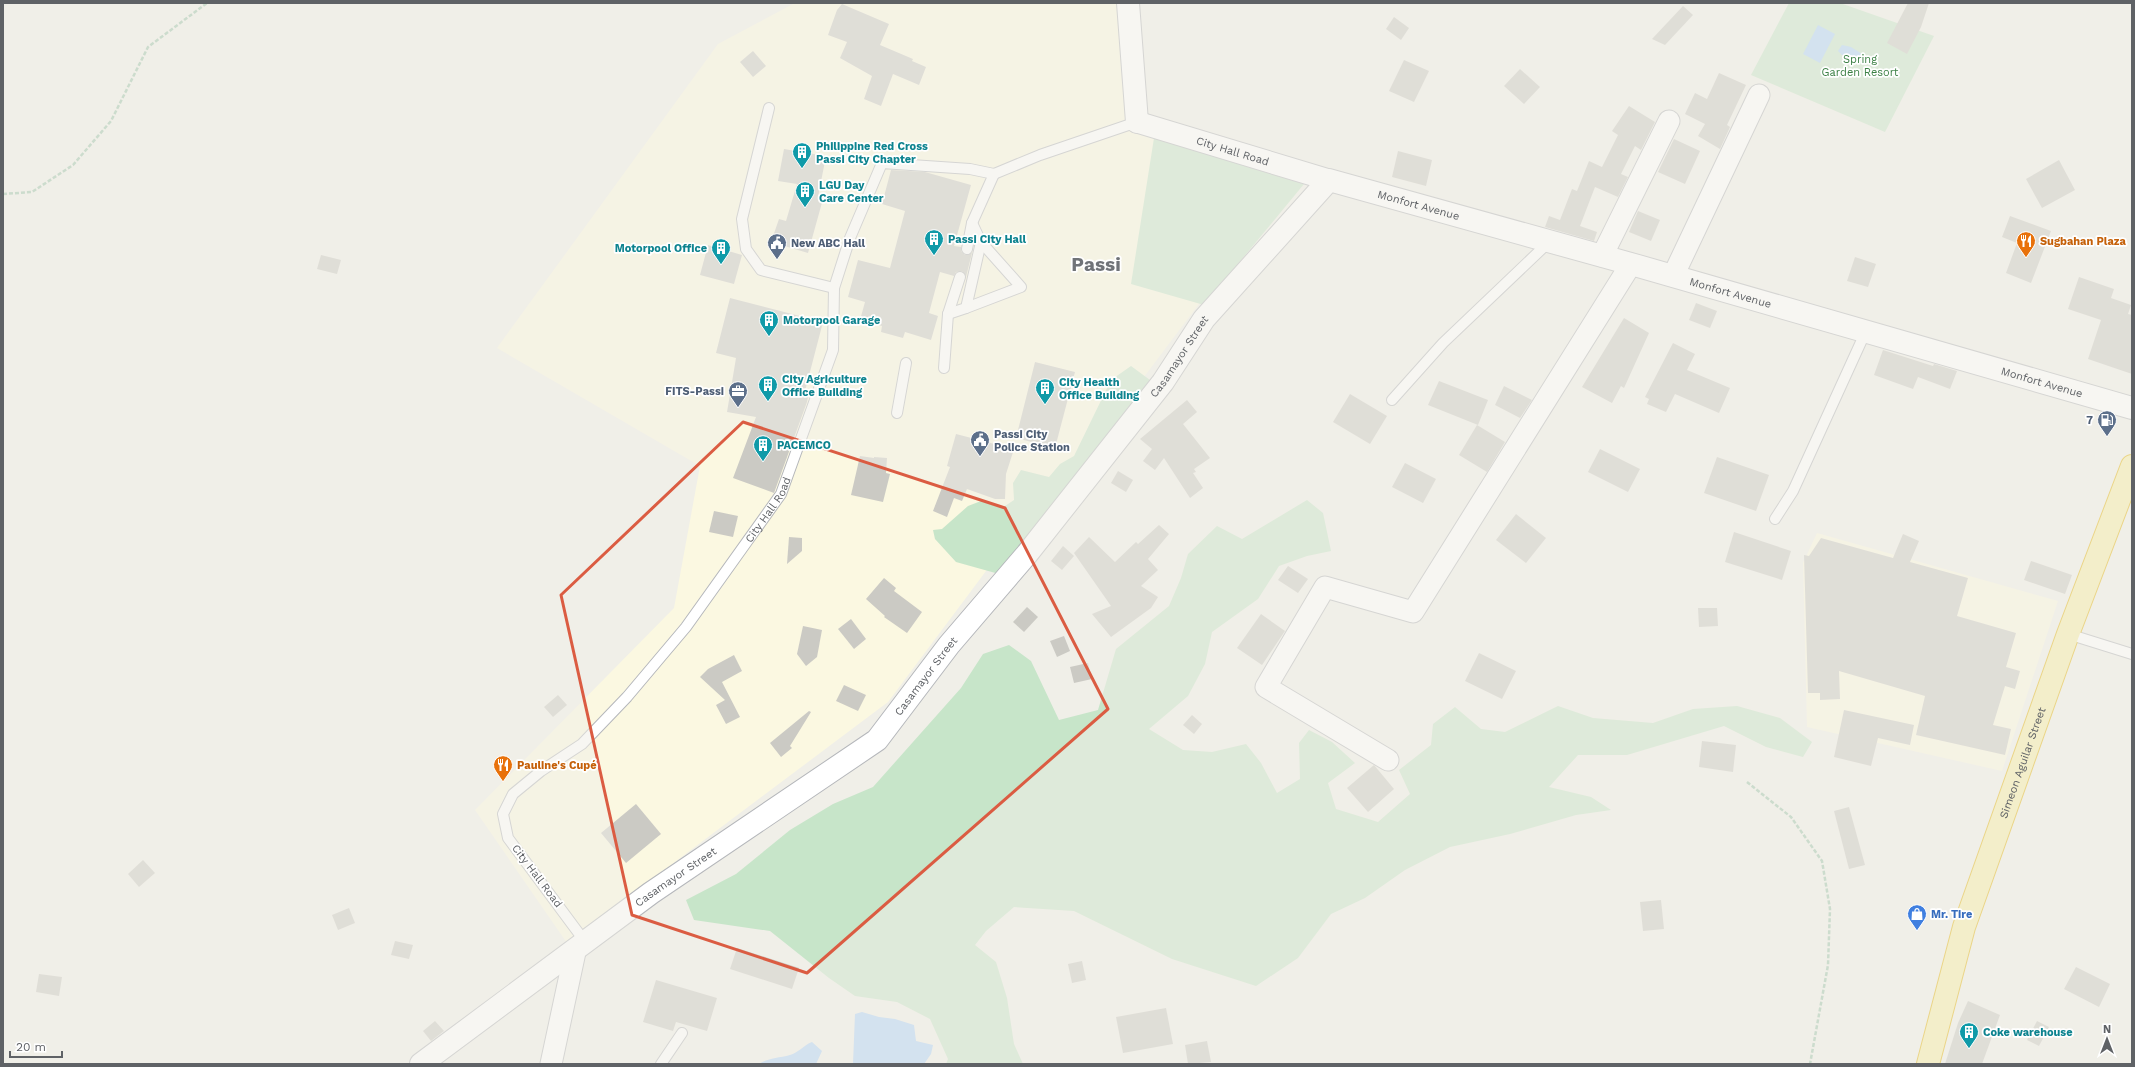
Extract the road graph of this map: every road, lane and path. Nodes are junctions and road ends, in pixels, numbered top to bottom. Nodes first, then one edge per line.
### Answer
1 (207, 3) edge
2 (1128, 3) edge
3 (1759, 95) dead end
4 (769, 108) dead end
5 (1669, 121) dead end
6 (1137, 122) junction
7 (994, 174) junction
8 (1329, 180) junction
9 (3, 194) edge
10 (972, 222) junction
11 (981, 242) junction
12 (1549, 242) junction
13 (967, 249) dead end
14 (1602, 256) junction
15 (1631, 264) junction
16 (1673, 276) junction
17 (960, 277) dead end
18 (834, 288) junction
19 (966, 308) junction
20 (948, 314) junction
21 (1866, 331) junction
22 (906, 363) dead end
23 (944, 368) dead end
24 (1392, 400) dead end
25 (2132, 408) edge
26 (898, 413) dead end
27 (2132, 466) edge
28 (1775, 520) dead end
29 (2068, 634) junction
30 (2131, 655) edge
31 (1388, 760) dead end
32 (1747, 782) dead end
33 (580, 947) junction
34 (682, 1033) dead end
35 (422, 1064) edge
36 (551, 1064) edge
37 (661, 1064) edge
38 (1810, 1064) edge
39 (1928, 1064) edge

1 - 9 path
2 - 6 street
3 - 16 street
4 - 18 lane
5 - 14 street
6 - 7 lane
6 - 8 street, City Hall Road
7 - 10 lane
7 - 18 lane, City Hall Road
8 - 12 street, Monfort Avenue
8 - 33 street, Casamayor Street
10 - 11 lane
10 - 13 lane
11 - 19 lane
11 - 19 lane
12 - 14 street, Monfort Avenue
12 - 24 lane
14 - 15 street, Monfort Avenue
15 - 16 street, Monfort Avenue
15 - 31 street
16 - 21 street, Monfort Avenue
17 - 20 lane
18 - 33 lane, City Hall Road
19 - 20 lane
20 - 23 lane
21 - 25 street, Monfort Avenue
21 - 28 lane
22 - 26 lane
27 - 29 highway, Simeon Aguilar Street
29 - 30 lane
29 - 39 highway, Simeon Aguilar Street
32 - 38 path
33 - 35 street, Casamayor Street
33 - 36 street
34 - 37 lane

